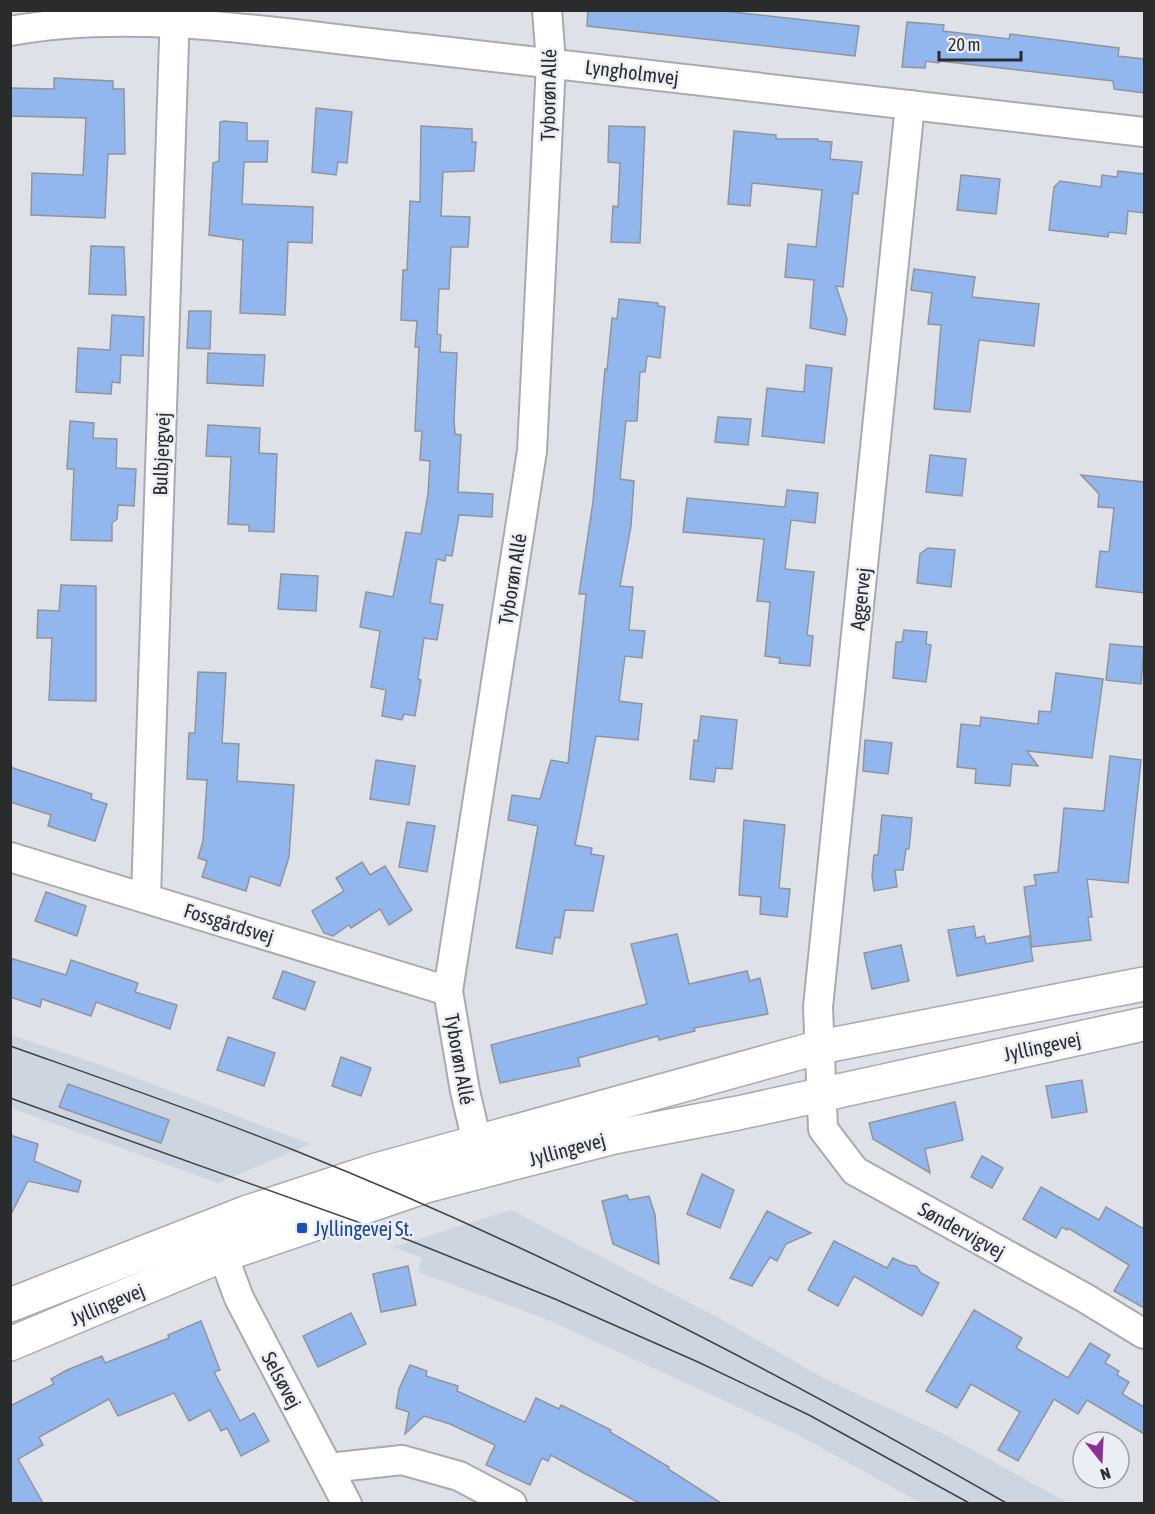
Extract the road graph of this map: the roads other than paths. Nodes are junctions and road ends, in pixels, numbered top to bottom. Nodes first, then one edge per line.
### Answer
1 (547, 10) edge
2 (176, 17) edge
3 (10, 31) edge
4 (551, 63) junction
5 (910, 105) junction
6 (1144, 132) edge
7 (10, 857) edge
8 (146, 897) junction
9 (1144, 984) edge
10 (448, 991) junction
11 (1144, 1024) edge
12 (820, 1047) junction
13 (822, 1093) junction
14 (477, 1142) junction
15 (223, 1255) junction
16 (10, 1305) edge
17 (1144, 1334) edge
18 (10, 1344) edge
19 (329, 1468) junction
20 (347, 1503) edge
21 (512, 1503) edge

1 - 4 street, Tyborøn Allé
2 - 3 street, Lyngholmvej
2 - 4 street, Lyngholmvej
2 - 8 street, Bulbjergvej
4 - 5 street, Lyngholmvej
4 - 10 street, Tyborøn Allé
5 - 6 street, Lyngholmvej
5 - 12 street, Aggervej
7 - 8 street, Fossgårdsvej
8 - 10 street, Fossgårdsvej
9 - 12 street, Jyllingevej
10 - 14 street, Tyborøn Allé
11 - 13 street, Jyllingevej
12 - 13 street, Aggervej
12 - 14 street, Jyllingevej
13 - 15 street, Jyllingevej
13 - 17 street, Søndervigvej
14 - 16 street, Jyllingevej
15 - 18 street, Jyllingevej
15 - 19 street, Selsøvej
19 - 20 street, Selsøvej
19 - 21 street

